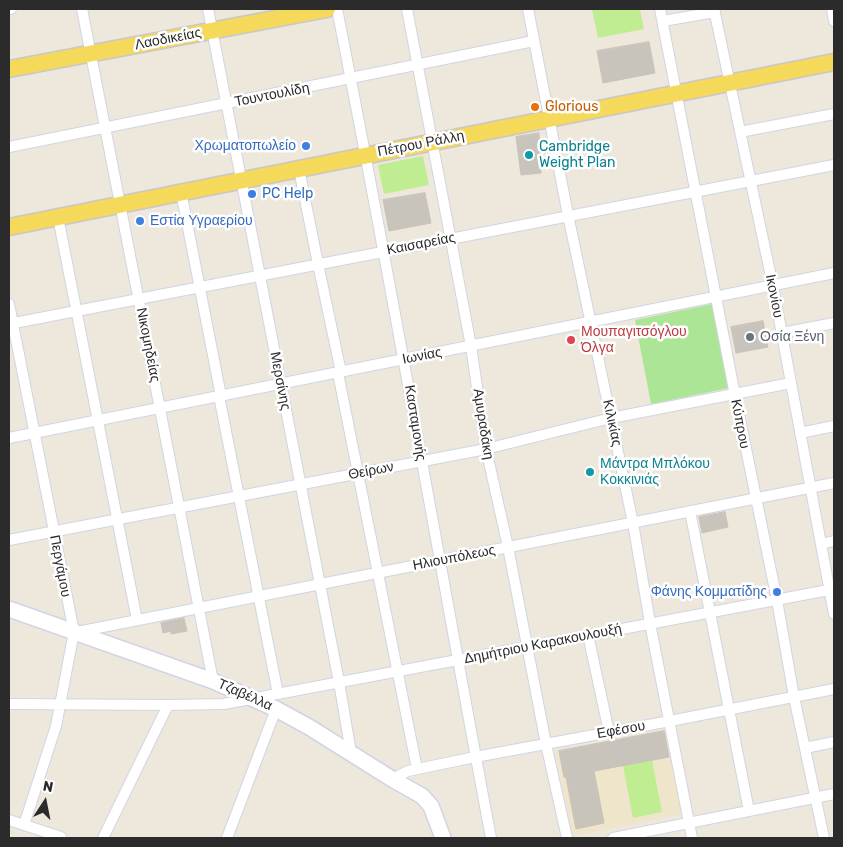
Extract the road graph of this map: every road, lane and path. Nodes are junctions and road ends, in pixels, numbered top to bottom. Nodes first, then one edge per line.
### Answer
1 (82, 9) edge
2 (208, 9) edge
3 (327, 9) edge
4 (337, 9) edge
5 (407, 9) edge
6 (528, 9) edge
7 (660, 9) edge
8 (832, 9) edge
9 (715, 10) edge
10 (663, 20) junction
11 (834, 21) edge
12 (213, 30) junction
13 (534, 42) junction
14 (91, 54) junction
15 (834, 62) edge
16 (418, 66) junction
17 (9, 70) edge
18 (350, 80) junction
19 (730, 82) junction
20 (677, 93) junction
21 (227, 104) junction
22 (834, 114) edge
23 (550, 118) junction
24 (105, 128) junction
25 (740, 132) junction
26 (433, 142) junction
27 (9, 147) edge
28 (366, 155) junction
29 (834, 165) edge
30 (299, 169) junction
31 (242, 180) junction
32 (750, 181) junction
33 (696, 191) junction
34 (180, 192) junction
35 (120, 204) junction
36 (568, 215) junction
37 (58, 217) junction
38 (9, 227) edge
39 (450, 238) junction
40 (383, 252) junction
41 (318, 264) junction
42 (834, 273) edge
43 (260, 275) junction
44 (772, 286) junction
45 (199, 287) junction
46 (716, 297) junction
47 (139, 298) junction
48 (9, 304) edge
49 (77, 310) junction
50 (591, 322) junction
51 (834, 323) edge
52 (11, 324) edge
53 (782, 333) junction
54 (471, 346) junction
55 (404, 359) junction
56 (340, 372) junction
57 (791, 383) junction
58 (281, 384) junction
59 (735, 395) junction
60 (220, 396) junction
61 (160, 408) junction
62 (611, 418) junction
63 (98, 421) junction
64 (834, 426) edge
65 (34, 433) junction
66 (800, 433) junction
67 (9, 438) edge
68 (486, 449) junction
69 (420, 462) junction
70 (358, 474) junction
71 (834, 483) edge
72 (300, 484) junction
73 (810, 488) junction
74 (238, 496) junction
75 (756, 498) junction
76 (179, 508) junction
77 (690, 511) junction
78 (117, 519) junction
79 (634, 522) junction
80 (54, 531) junction
81 (9, 540) edge
82 (834, 541) edge
83 (821, 544) junction
84 (508, 547) junction
85 (440, 561) junction
86 (377, 573) junction
87 (320, 584) junction
88 (832, 589) edge
89 (259, 596) junction
90 (777, 600) junction
91 (199, 608) junction
92 (9, 609) edge
93 (710, 612) junction
94 (834, 614) edge
95 (137, 620) junction
96 (650, 623) junction
97 (74, 632) junction
98 (588, 635) junction
99 (527, 647) junction
100 (458, 660) junction
101 (398, 671) junction
102 (213, 681) junction
103 (339, 682) junction
104 (834, 689) edge
105 (794, 697) junction
106 (252, 698) junction
107 (277, 701) junction
108 (9, 704) edge
109 (60, 705) junction
110 (168, 705) junction
111 (729, 710) junction
112 (670, 721) junction
113 (609, 732) junction
114 (834, 742) edge
115 (546, 744) junction
116 (805, 748) junction
117 (351, 753) junction
118 (475, 756) junction
119 (413, 770) junction
120 (392, 779) junction
121 (834, 794) edge
122 (816, 797) junction
123 (750, 811) junction
124 (9, 820) edge
125 (689, 824) junction
126 (24, 825) junction
127 (61, 837) dead end
128 (103, 838) edge
129 (227, 838) edge
130 (443, 838) edge
131 (491, 838) edge
132 (567, 838) edge
133 (613, 838) edge
134 (692, 838) edge
135 (824, 838) edge

1 - 14 street, Νικομηδείας
2 - 12 street, Μερσίνης
3 - 12 main road, Λαοδικείας
4 - 18 street, Κασταμονής
5 - 16 street, Αμυραδάκη
6 - 13 street, Κιλικίας
7 - 10 street, Κύπρου
8 - 11 street
9 - 10 street
9 - 19 street, Ικονίου
10 - 20 street, Κύπρου
12 - 14 main road, Λαοδικείας
12 - 21 street, Μερσίνης
13 - 16 street, Τουντουλίδη
13 - 23 street, Κιλικίας
14 - 17 main road, Λαοδικείας
14 - 24 street, Νικομηδείας
15 - 19 main road, Πέτρου Ράλλη
16 - 18 street, Τουντουλίδη
16 - 26 street, Αμυραδάκη
18 - 21 street, Τουντουλίδη
18 - 28 street, Κασταμονής
19 - 20 main road, Πέτρου Ράλλη
19 - 25 street, Ικονίου
20 - 23 main road, Πέτρου Ράλλη
20 - 33 street, Κύπρου
21 - 24 street, Τουντουλίδη
21 - 31 street, Μερσίνης
22 - 25 street
23 - 26 main road, Πέτρου Ράλλη
23 - 36 street, Κιλικίας
24 - 27 street, Τουντουλίδη
24 - 35 street, Νικομηδείας
25 - 32 street, Ικονίου
26 - 28 main road, Πέτρου Ράλλη
26 - 39 street, Αμυραδάκη
28 - 30 main road, Πέτρου Ράλλη
28 - 40 street, Κασταμονής
29 - 32 street, Καισαρείας
30 - 31 main road, Πέτρου Ράλλη
30 - 41 street
31 - 34 main road, Πέτρου Ράλλη
31 - 43 street, Μερσίνης
32 - 33 street, Καισαρείας
32 - 44 street, Ικονίου
33 - 36 street, Καισαρείας
33 - 46 street, Κύπρου
34 - 35 main road, Πέτρου Ράλλη
34 - 45 street
35 - 37 main road, Πέτρου Ράλλη
35 - 47 street, Νικομηδείας
36 - 39 street, Καισαρείας
36 - 50 street, Κιλικίας
37 - 38 main road, Πέτρου Ράλλη
37 - 49 street
39 - 40 street, Καισαρείας
39 - 54 street, Αμυραδάκη
40 - 41 street, Καισαρείας
40 - 55 street, Κασταμονής
41 - 43 street, Καισαρείας
41 - 56 street
42 - 44 street, Ιωνίας
43 - 45 street, Καισαρείας
43 - 58 street, Μερσίνης
44 - 46 street, Ιωνίας
44 - 53 street, Ικονίου
45 - 47 street, Καισαρείας
45 - 60 street
46 - 50 street, Ιωνίας
46 - 59 street, Κύπρου
47 - 49 street, Καισαρείας
47 - 61 street, Νικομηδείας
48 - 52 street, Περγάμου
49 - 52 street, Καισαρείας
49 - 63 street
50 - 54 street, Ιωνίας
50 - 62 street, Κιλικίας
51 - 53 street
52 - 65 street, Περγάμου
53 - 57 street, Ικονίου
54 - 55 street, Ιωνίας
54 - 68 street, Αμυραδάκη
55 - 56 street, Ιωνίας
55 - 69 street, Κασταμονής
56 - 58 street, Ιωνίας
56 - 70 street
57 - 59 street, Θείρων
57 - 66 street, Ικονίου
58 - 60 street, Ιωνίας
58 - 72 street, Μερσίνης
59 - 62 street, Θείρων
59 - 75 street, Κύπρου
60 - 61 street, Ιωνίας
60 - 74 street
61 - 63 street, Ιωνίας
61 - 76 street, Νικομηδείας
62 - 68 street, Θείρων
62 - 79 street, Κιλικίας
63 - 65 street, Ιωνίας
63 - 78 street
64 - 66 street
65 - 67 street, Ιωνίας
65 - 80 street, Περγάμου
66 - 73 street, Ικονίου
68 - 69 street, Θείρων
68 - 84 street, Αμυραδάκη
69 - 70 street, Θείρων
69 - 85 street, Κασταμονής
70 - 72 street, Θείρων
70 - 86 street
71 - 73 street, Ηλιουπόλεως
72 - 74 street, Θείρων
72 - 87 street, Μερσίνης
73 - 75 street, Ηλιουπόλεως
73 - 83 street, Ικονίου
74 - 76 street, Θείρων
74 - 89 street
75 - 77 street, Ηλιουπόλεως
75 - 90 street, Κύπρου
76 - 78 street, Θείρων
76 - 91 street, Νικομηδείας
77 - 79 street, Ηλιουπόλεως
77 - 93 street
78 - 80 street, Θείρων
78 - 95 street
79 - 84 street, Ηλιουπόλεως
79 - 96 street, Κιλικίας
80 - 81 street, Θείρων
80 - 97 street, Περγάμου
82 - 83 street
83 - 88 street, Ικονίου
84 - 85 street, Ηλιουπόλεως
84 - 99 street, Αμυραδάκη
85 - 86 street, Ηλιουπόλεως
85 - 100 street, Κασταμονής
86 - 87 street, Ηλιουπόλεως
86 - 101 street
87 - 89 street, Ηλιουπόλεως
87 - 103 street, Μερσίνης
88 - 90 street, Δημήτριου Καρακουλουξή
88 - 94 street, Ικονίου
89 - 91 street, Ηλιουπόλεως
89 - 107 street
90 - 93 street, Δημήτριου Καρακουλουξή
90 - 105 street, Κύπρου
91 - 95 street, Ηλιουπόλεως
91 - 102 street, Νικομηδείας
92 - 97 main road, Τζαβέλλα
93 - 96 street, Δημήτριου Καρακουλουξή
93 - 111 street
95 - 97 street, Ηλιουπόλεως
96 - 98 street, Δημήτριου Καρακουλουξή
96 - 112 street, Κιλικίας
97 - 102 main road, Τζαβέλλα
97 - 109 street, Περγάμου
98 - 99 street, Δημήτριου Καρακουλουξή
98 - 113 street
99 - 100 street, Δημήτριου Καρακουλουξή
99 - 115 street, Αμυραδάκη
100 - 101 street, Δημήτριου Καρακουλουξή
100 - 118 street, Κασταμονής
101 - 103 street, Δημήτριου Καρακουλουξή
101 - 119 street
102 - 106 main road, Τζαβέλλα
103 - 107 street, Δημήτριου Καρακουλουξή
103 - 117 street, Μερσίνης
104 - 105 street, Εφέσου
105 - 111 street, Εφέσου
105 - 116 street, Κύπρου
106 - 107 main road, Τζαβέλλα
106 - 110 street
107 - 117 main road, Τζαβέλλα
107 - 129 street
108 - 109 street
109 - 110 street
109 - 126 street, Περγάμου
110 - 128 street
111 - 112 street, Εφέσου
111 - 123 street
112 - 113 street, Εφέσου
112 - 125 street, Κιλικίας
113 - 115 street, Εφέσου
114 - 116 street
115 - 118 street, Εφέσου
115 - 132 street, Αμυραδάκη
116 - 122 street, Κύπρου
117 - 120 main road, Τζαβέλλα
118 - 119 street, Εφέσου
118 - 131 street, Κασταμονής
119 - 120 street, Εφέσου
120 - 130 main road, Τζαβέλλα
121 - 122 street
122 - 123 street
122 - 135 street, Κύπρου
123 - 125 street
124 - 126 street
125 - 133 street
125 - 134 street, Κιλικίας
126 - 127 street

